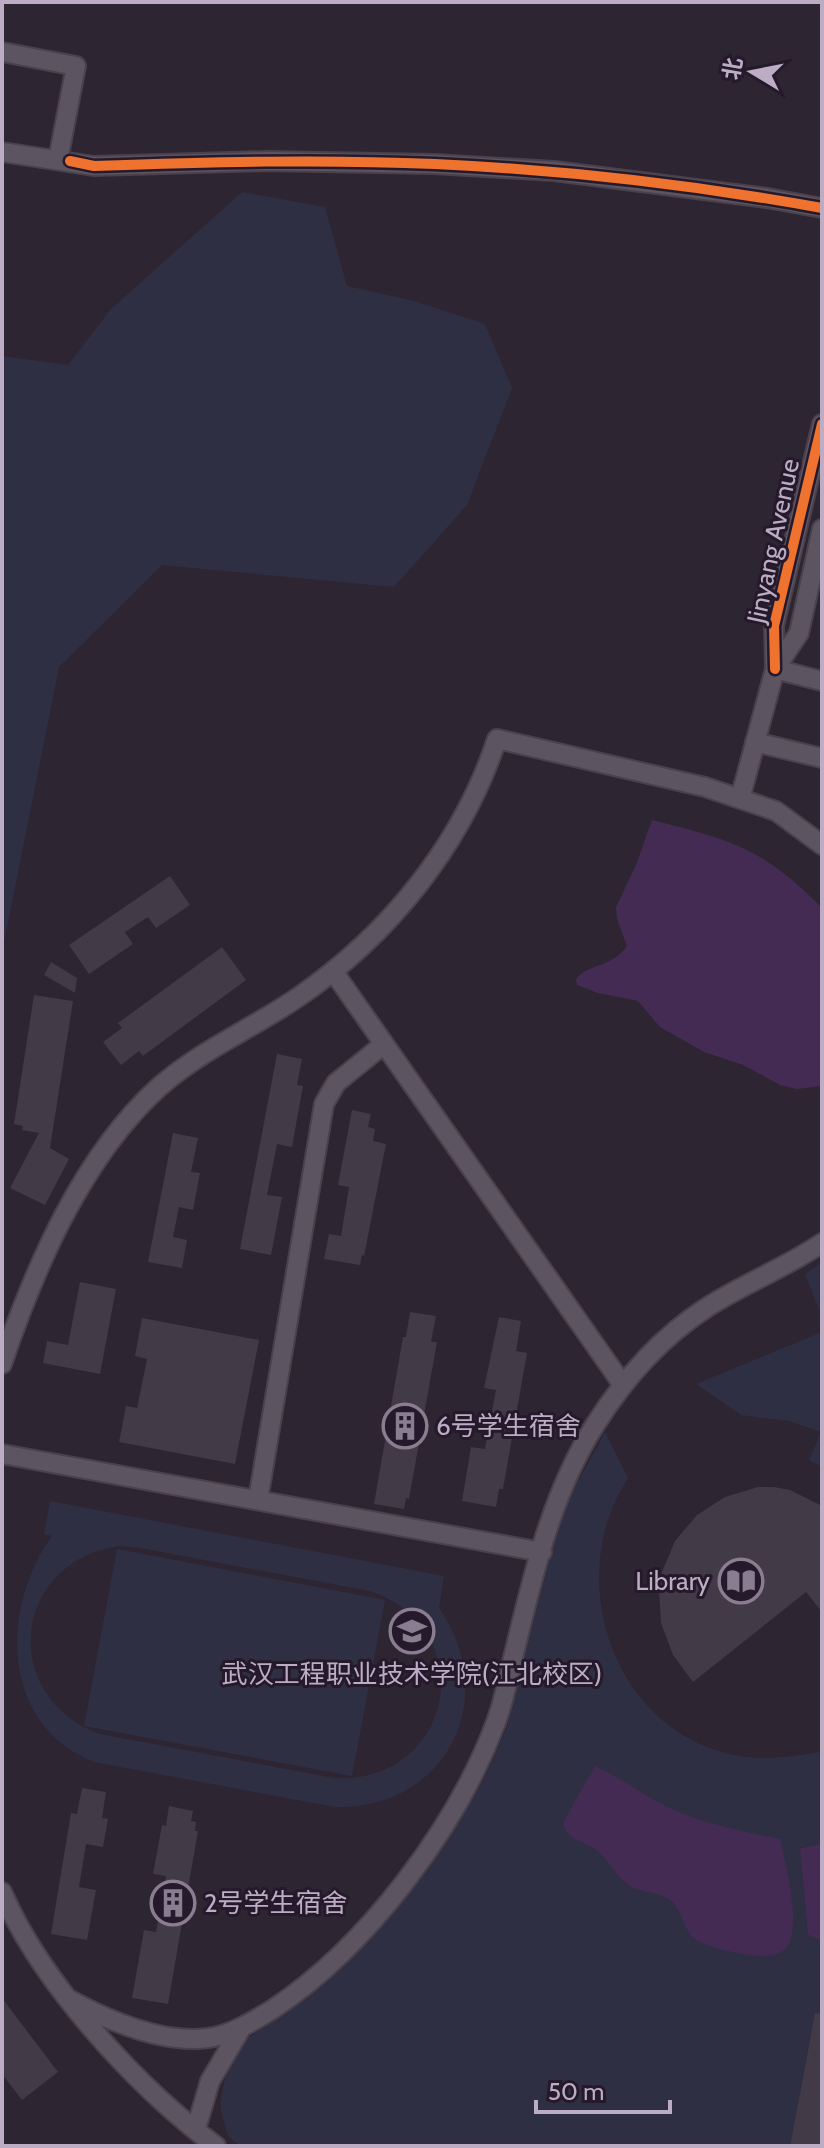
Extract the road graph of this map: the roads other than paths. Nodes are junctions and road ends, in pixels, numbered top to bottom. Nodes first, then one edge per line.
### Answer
1 (2, 52) edge
2 (2, 152) edge
3 (64, 160) junction
4 (822, 208) edge
5 (822, 424) edge
6 (822, 529) edge
7 (775, 669) junction
8 (822, 681) edge
9 (755, 742) junction
10 (822, 758) edge
11 (740, 799) junction
12 (822, 845) edge
13 (333, 971) junction
14 (384, 1044) junction
15 (822, 1243) edge
16 (813, 1252) edge
17 (2, 1364) edge
18 (623, 1385) junction
19 (2, 1454) edge
20 (258, 1500) junction
21 (542, 1552) junction
22 (2, 1892) edge
23 (70, 2000) junction
24 (243, 2026) junction
25 (196, 2129) junction
26 (216, 2146) edge

1 - 3 street
2 - 3 street
3 - 4 street
5 - 7 street, Jinyang Avenue
6 - 7 street, Jinyang Avenue
7 - 8 street
7 - 9 street
9 - 10 street
9 - 11 street
11 - 12 street
11 - 13 street
13 - 14 street
13 - 17 street
14 - 18 street
14 - 20 street
15 - 16 street
16 - 18 street
18 - 21 street
19 - 20 street
20 - 21 street
21 - 24 street
22 - 23 street
23 - 24 street
23 - 25 street
24 - 25 street
25 - 26 street

